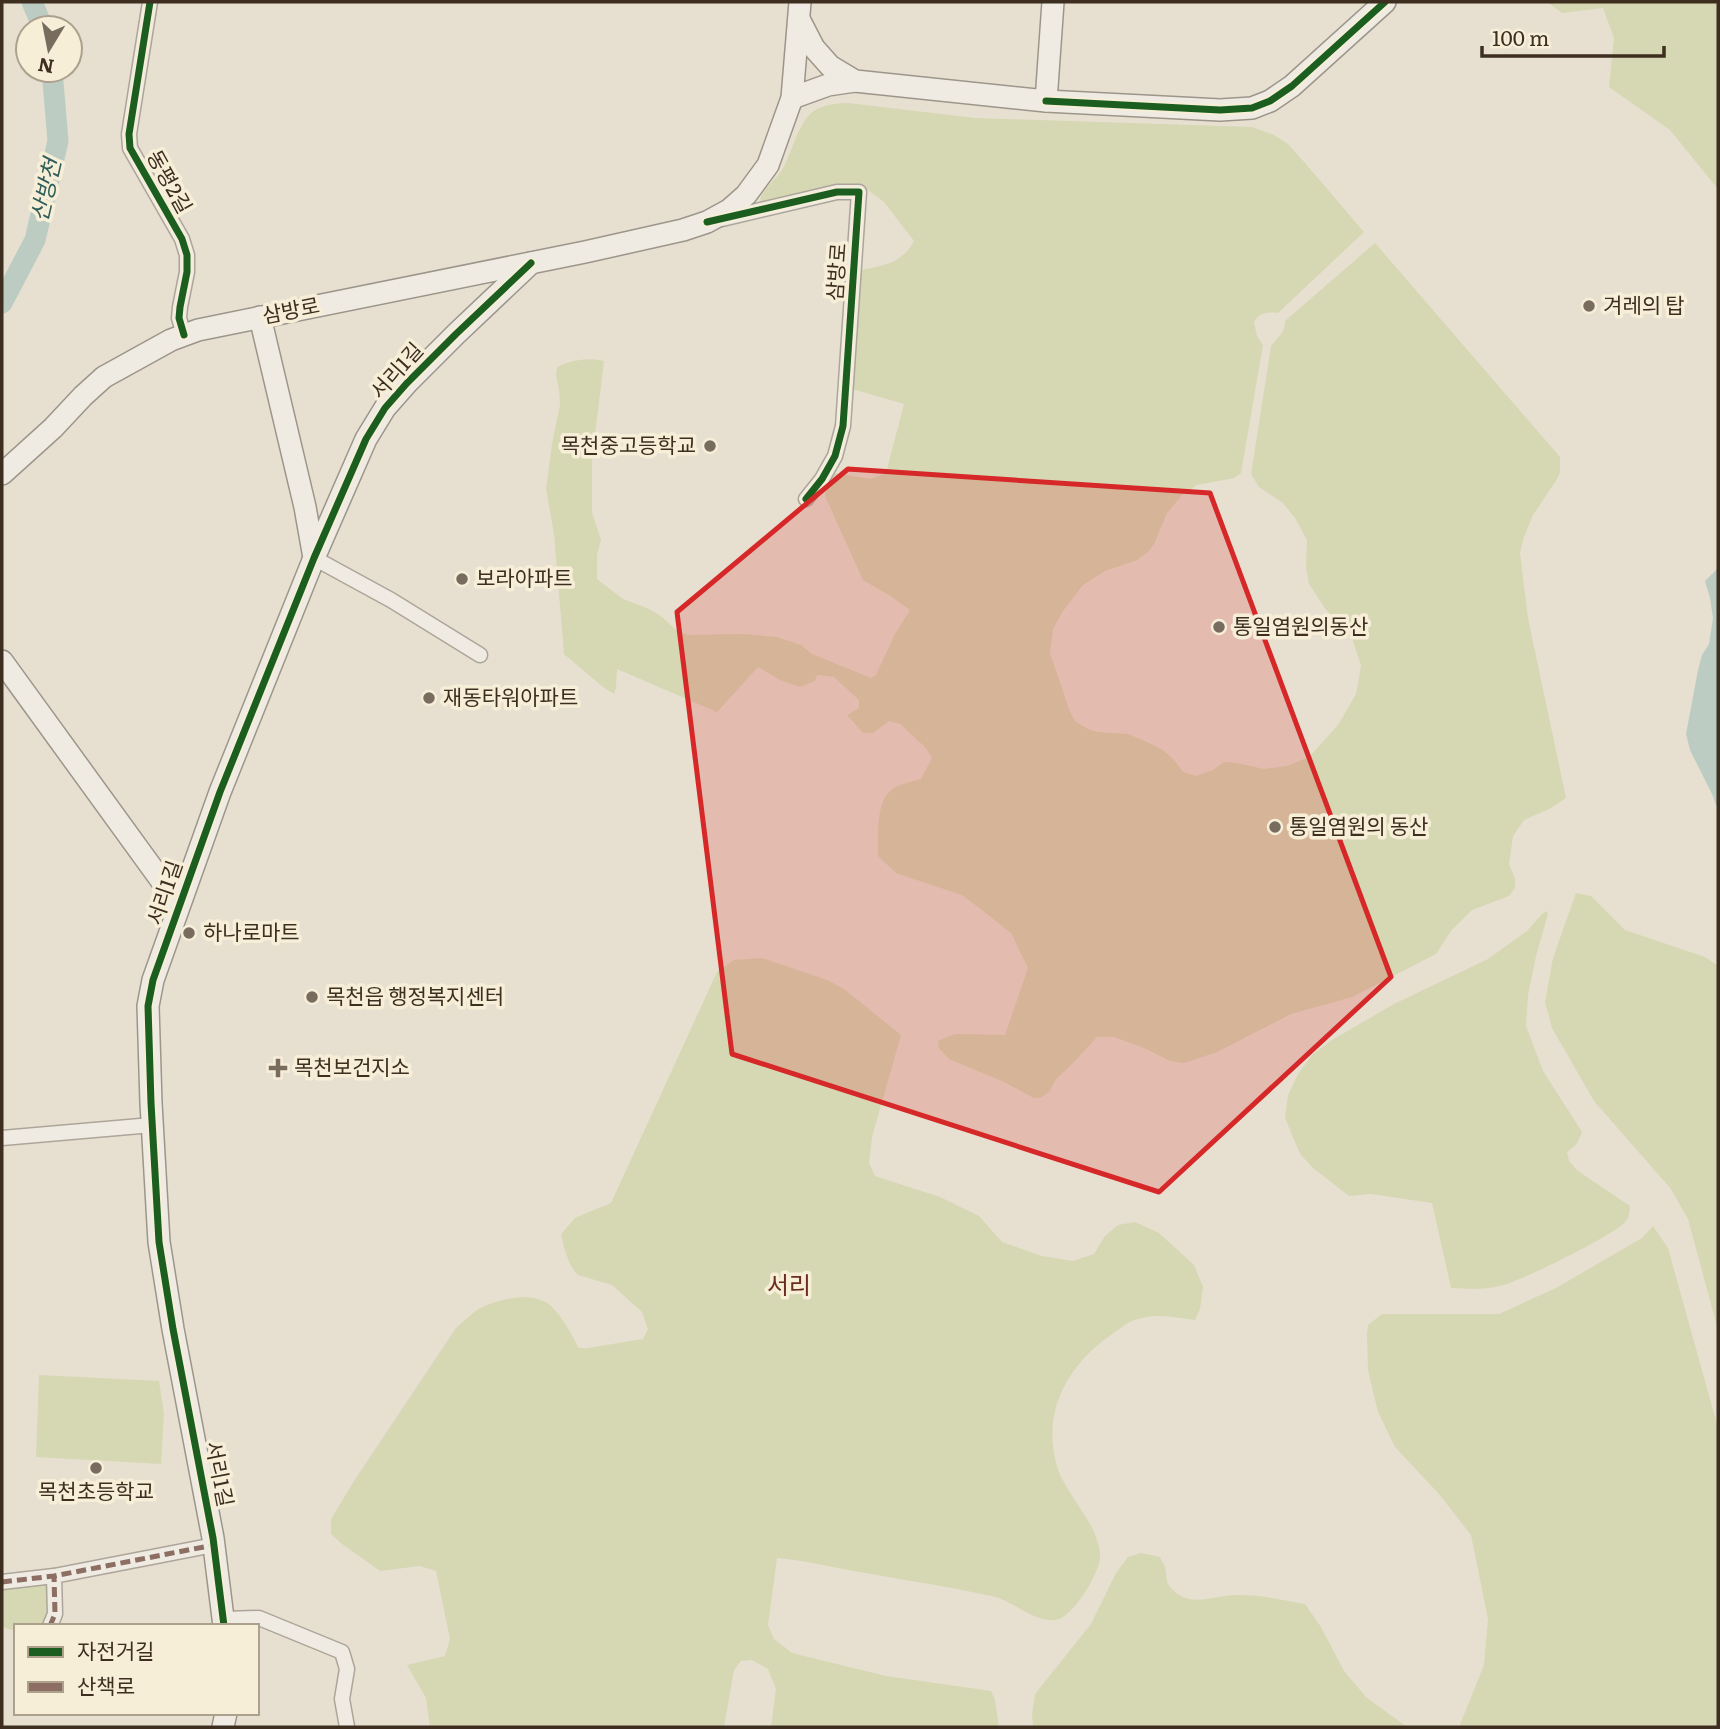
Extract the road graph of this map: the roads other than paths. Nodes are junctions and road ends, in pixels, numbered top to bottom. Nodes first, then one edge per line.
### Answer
1 (150, 2) edge
2 (1053, 2) edge
3 (1385, 2) edge
4 (800, 10) edge
5 (855, 82) junction
6 (792, 97) junction
7 (1046, 101) junction
8 (707, 222) junction
9 (531, 263) junction
10 (260, 317) junction
11 (184, 335) junction
12 (2, 474) edge
13 (806, 499) dead end
14 (314, 558) junction
15 (481, 655) dead end
16 (2, 662) edge
17 (179, 905) junction
18 (152, 1125) junction
19 (2, 1138) edge
20 (214, 1545) junction
21 (54, 1576) junction
22 (2, 1582) edge
23 (58, 1619) edge
24 (224, 1623) edge
25 (347, 1727) edge

1 - 11 street, 동평2길
2 - 7 street
3 - 7 street
4 - 5 street
4 - 6 street, 삼방로
5 - 6 street
5 - 7 street
6 - 8 street, 삼방로
8 - 9 street, 삼방로
8 - 13 street, 삼방로
9 - 10 street, 삼방로
9 - 14 street, 서리1길
10 - 11 street, 삼방로
10 - 14 street
11 - 12 street, 삼방로
14 - 15 street
14 - 17 street, 서리1길
16 - 17 street
17 - 18 street, 서리1길
18 - 19 street
18 - 20 street, 서리1길
20 - 21 street
20 - 24 street, 서리1길
21 - 22 street
21 - 23 street
24 - 25 street

